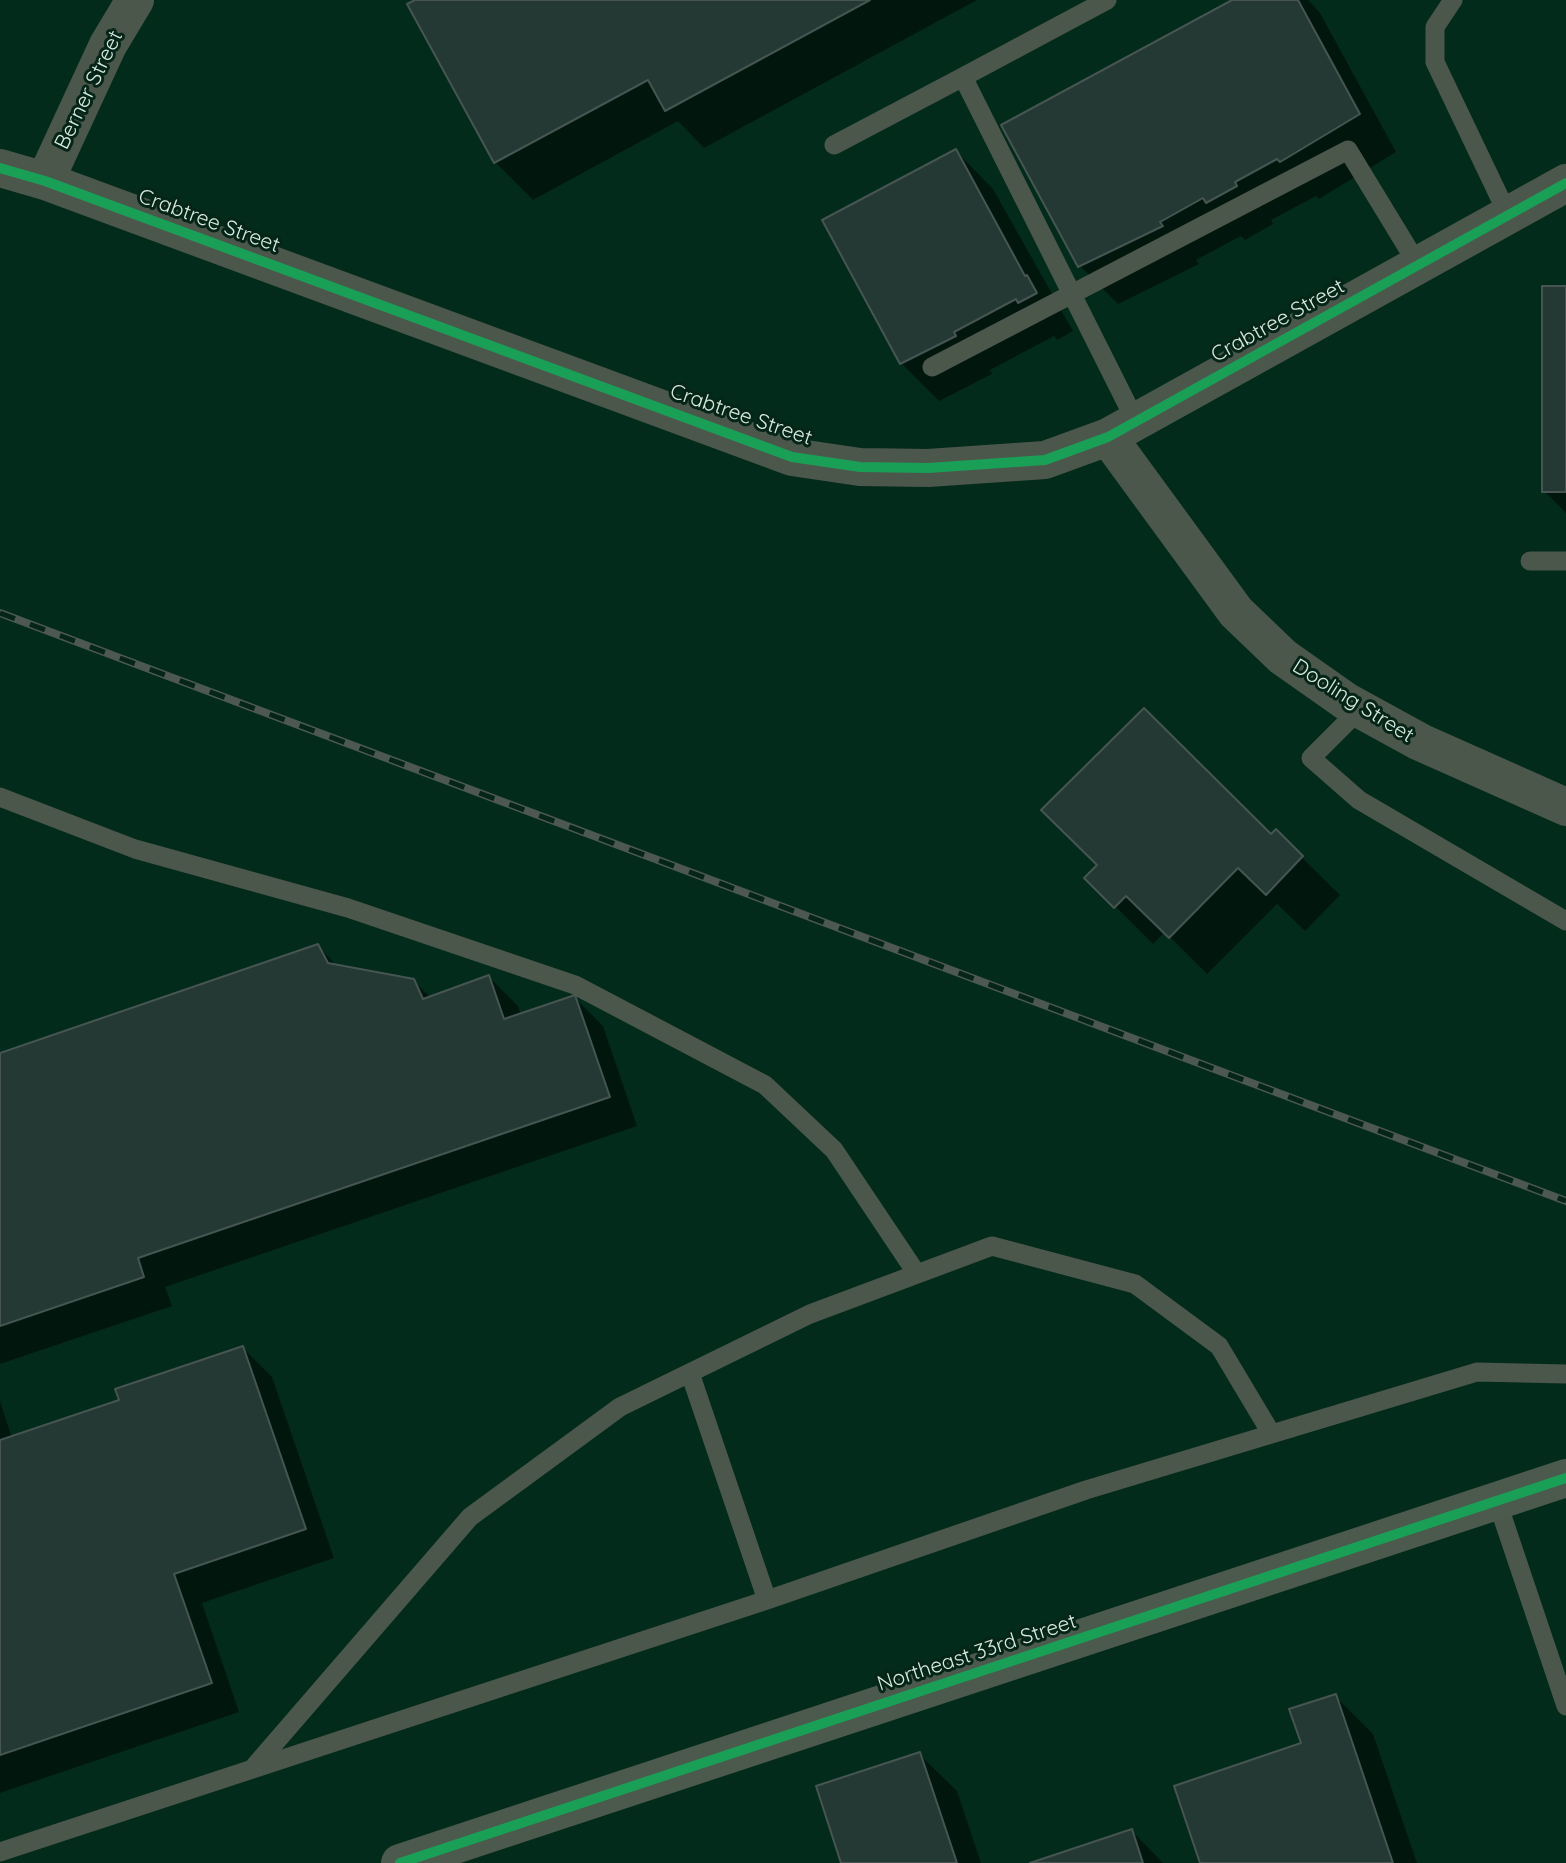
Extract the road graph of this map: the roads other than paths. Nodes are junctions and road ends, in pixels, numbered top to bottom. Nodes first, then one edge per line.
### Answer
1 (135, 0) edge
2 (1107, 0) edge
3 (1453, 0) edge
4 (963, 77) junction
5 (834, 145) dead end
6 (0, 168) edge
7 (45, 181) junction
8 (1566, 183) edge
9 (1508, 215) junction
10 (1418, 265) junction
11 (1072, 294) junction
12 (932, 367) dead end
13 (1122, 430) junction
14 (1530, 561) dead end
15 (1566, 561) edge
16 (1360, 709) junction
17 (0, 797) edge
18 (1566, 807) edge
19 (1566, 921) edge
20 (917, 1274) junction
21 (690, 1373) junction
22 (1566, 1374) edge
23 (1271, 1433) junction
24 (1566, 1478) edge
25 (1497, 1502) junction
26 (767, 1600) junction
27 (1566, 1706) edge
28 (252, 1769) junction
29 (0, 1852) edge
30 (400, 1863) edge

1 - 7 street, Berner Street
2 - 4 lane
3 - 9 lane
4 - 5 lane
4 - 11 lane
6 - 7 street, Crabtree Street
7 - 13 street, Crabtree Street
8 - 9 street, Crabtree Street
9 - 10 street, Crabtree Street
10 - 11 lane
10 - 13 street, Crabtree Street
11 - 12 lane
11 - 13 lane
13 - 16 street, Dooling Street
14 - 15 lane
16 - 18 street, Dooling Street
16 - 19 lane
17 - 20 lane
20 - 21 lane
20 - 23 lane
21 - 26 lane
21 - 28 lane
22 - 23 lane
23 - 26 lane
24 - 25 street, Northeast 33rd Street
25 - 27 lane
25 - 30 street, Northeast 33rd Street
26 - 28 lane
28 - 29 lane

